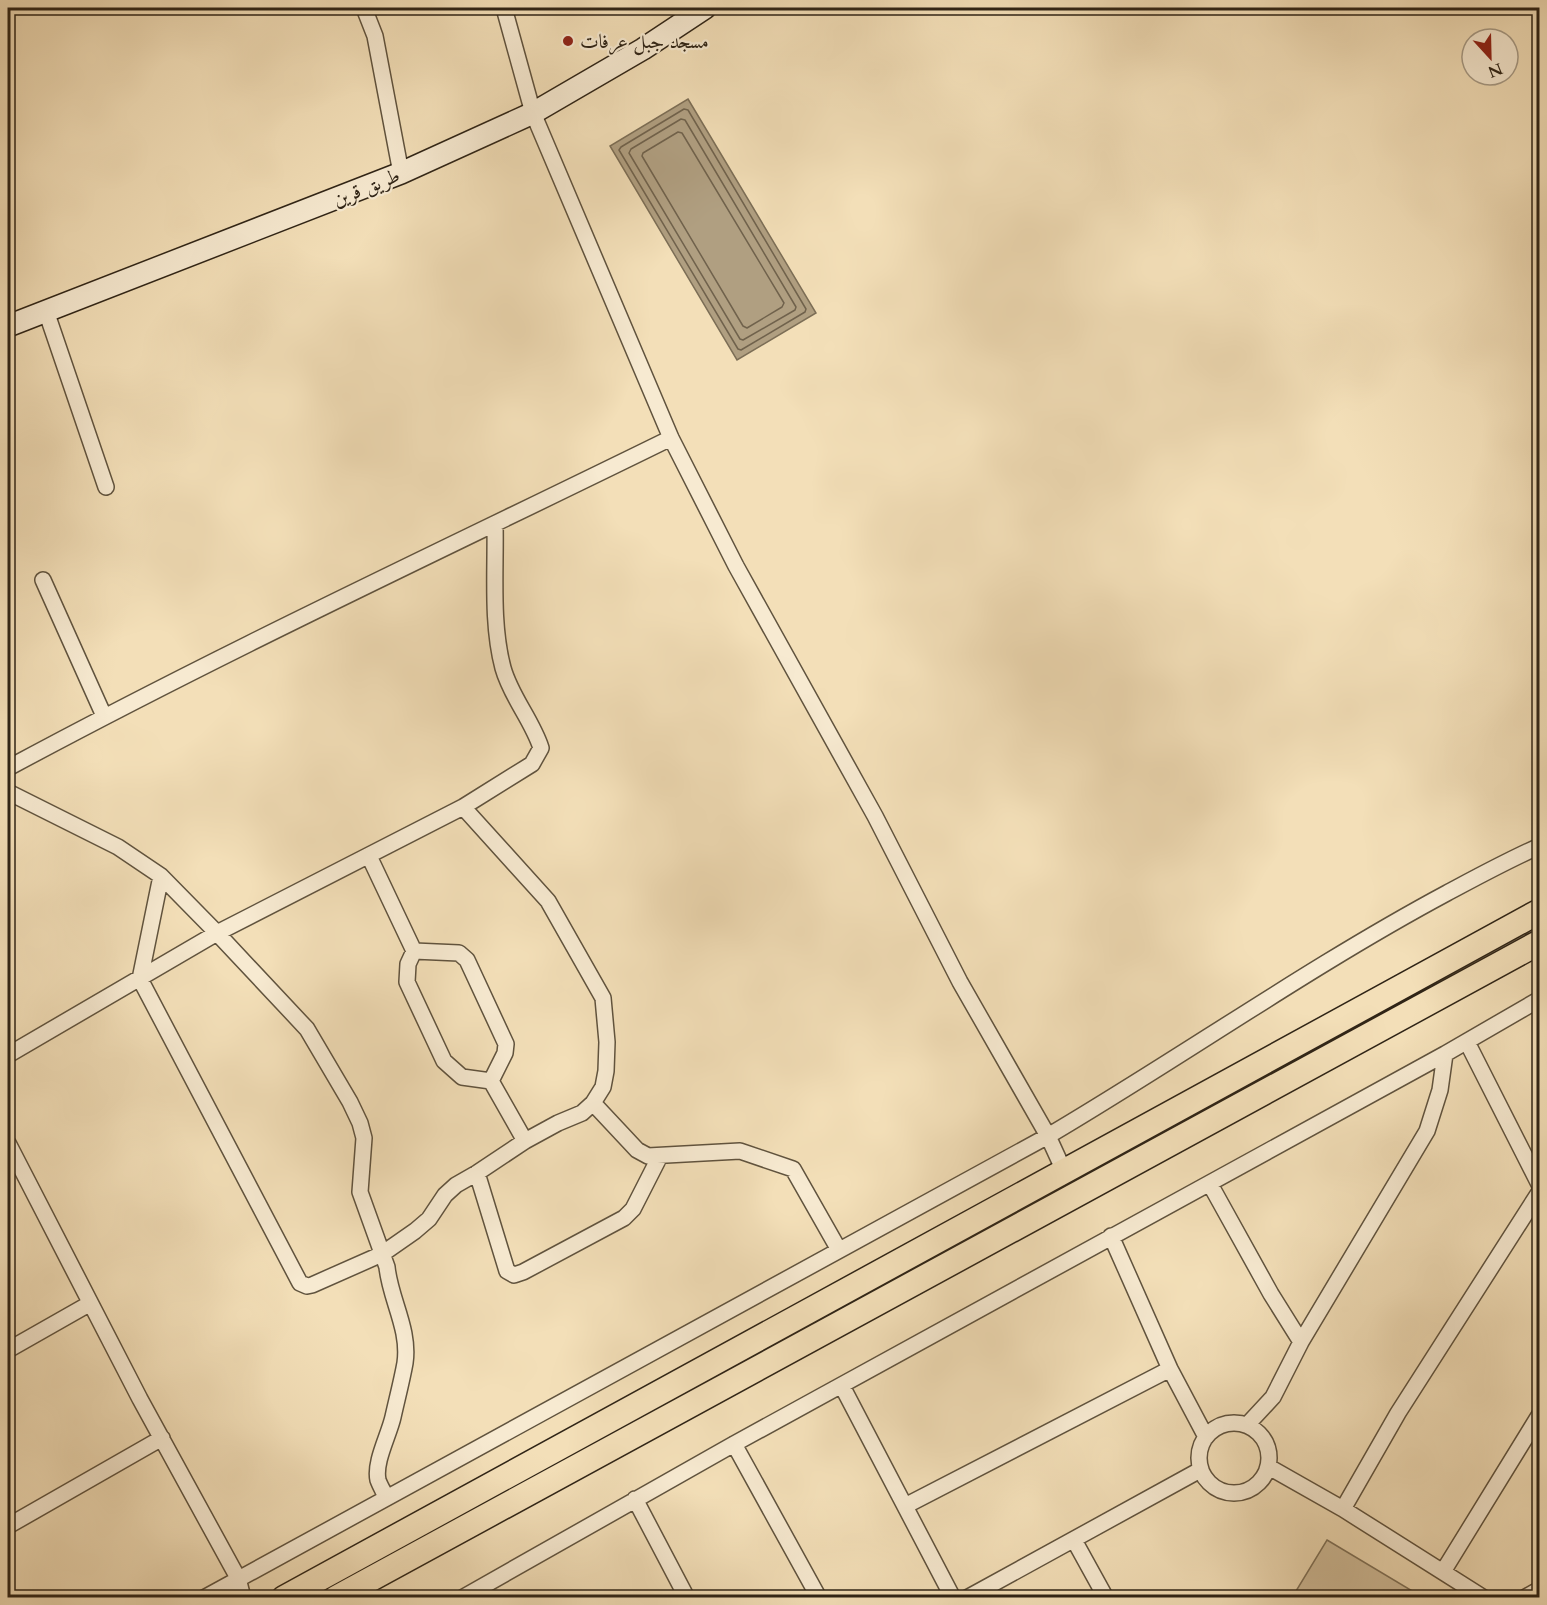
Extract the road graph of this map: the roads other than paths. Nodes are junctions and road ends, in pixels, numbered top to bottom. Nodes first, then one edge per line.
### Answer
1 (364, 8) edge
2 (504, 8) edge
3 (705, 8) edge
4 (533, 113) junction
5 (401, 173) junction
6 (46, 311) junction
7 (8, 326) edge
8 (671, 438) junction
9 (106, 488) dead end
10 (495, 524) junction
11 (43, 580) dead end
12 (104, 716) junction
13 (8, 768) edge
14 (8, 792) edge
15 (463, 807) junction
16 (1539, 846) edge
17 (369, 856) junction
18 (161, 876) junction
19 (1539, 911) edge
20 (217, 933) junction
21 (1539, 942) edge
22 (414, 951) junction
23 (140, 979) junction
24 (1539, 999) edge
25 (1467, 1042) junction
26 (1445, 1054) junction
27 (8, 1055) edge
28 (491, 1081) junction
29 (593, 1103) junction
30 (1048, 1136) junction
31 (525, 1141) junction
32 (8, 1143) edge
33 (660, 1155) junction
34 (8, 1167) edge
35 (1064, 1172) junction
36 (477, 1173) junction
37 (1210, 1184) junction
38 (30, 1186) junction
39 (1539, 1186) edge
40 (1539, 1191) edge
41 (1111, 1236) junction
42 (839, 1250) junction
43 (382, 1254) junction
44 (89, 1304) junction
45 (1301, 1342) junction
46 (8, 1350) edge
47 (1170, 1369) junction
48 (842, 1386) junction
49 (1539, 1414) edge
50 (1247, 1425) junction
51 (1206, 1437) junction
52 (162, 1438) junction
53 (734, 1444) junction
54 (1269, 1467) junction
55 (1200, 1470) junction
56 (386, 1497) junction
57 (635, 1500) junction
58 (905, 1506) junction
59 (1343, 1509) junction
60 (8, 1526) edge
61 (1074, 1540) junction
62 (1444, 1570) junction
63 (238, 1578) junction
64 (1539, 1589) edge
65 (204, 1598) edge
66 (243, 1598) edge
67 (284, 1598) edge
68 (336, 1598) edge
69 (462, 1598) edge
70 (687, 1598) edge
71 (819, 1598) edge
72 (953, 1598) edge
73 (967, 1598) edge
74 (1106, 1598) edge
75 (1484, 1598) edge
76 (1524, 1598) edge

1 - 5 street
2 - 4 street
3 - 4 main road, طريق قرين
4 - 5 main road, طريق قرين
4 - 8 street
5 - 6 main road, طريق قرين
6 - 7 main road, طريق قرين
6 - 9 street
8 - 10 street
8 - 30 street
10 - 12 street
10 - 15 street
11 - 12 street
12 - 13 street
14 - 18 street
15 - 17 street
15 - 29 street
16 - 30 street
17 - 20 street
17 - 22 street
18 - 20 street
18 - 23 street
19 - 35 highway
20 - 23 street
20 - 43 street
21 - 68 highway
22 - 28 street
22 - 28 street
23 - 27 street
23 - 43 street
24 - 25 street
25 - 26 street
25 - 39 street
26 - 37 street
26 - 45 street
28 - 31 street
29 - 31 street
29 - 33 street
30 - 35 street
30 - 42 street
31 - 36 street
32 - 38 street
33 - 36 street
33 - 42 street
34 - 38 street
35 - 67 highway
36 - 43 street
37 - 41 street
37 - 45 street
38 - 44 street
40 - 59 street
41 - 47 street
41 - 48 street
42 - 56 street
43 - 56 street
44 - 46 street
44 - 52 street
45 - 50 street
47 - 51 street
47 - 58 street
48 - 53 street
48 - 58 street
49 - 62 street
50 - 51 street
50 - 54 street
51 - 55 street
52 - 60 street
52 - 63 street
53 - 57 street
53 - 71 street
54 - 55 street
54 - 59 street
55 - 61 street
56 - 63 street
57 - 69 street
57 - 70 street
58 - 72 street
59 - 62 street
61 - 73 street
61 - 74 street
62 - 75 street
63 - 65 street
63 - 66 street
64 - 76 street

